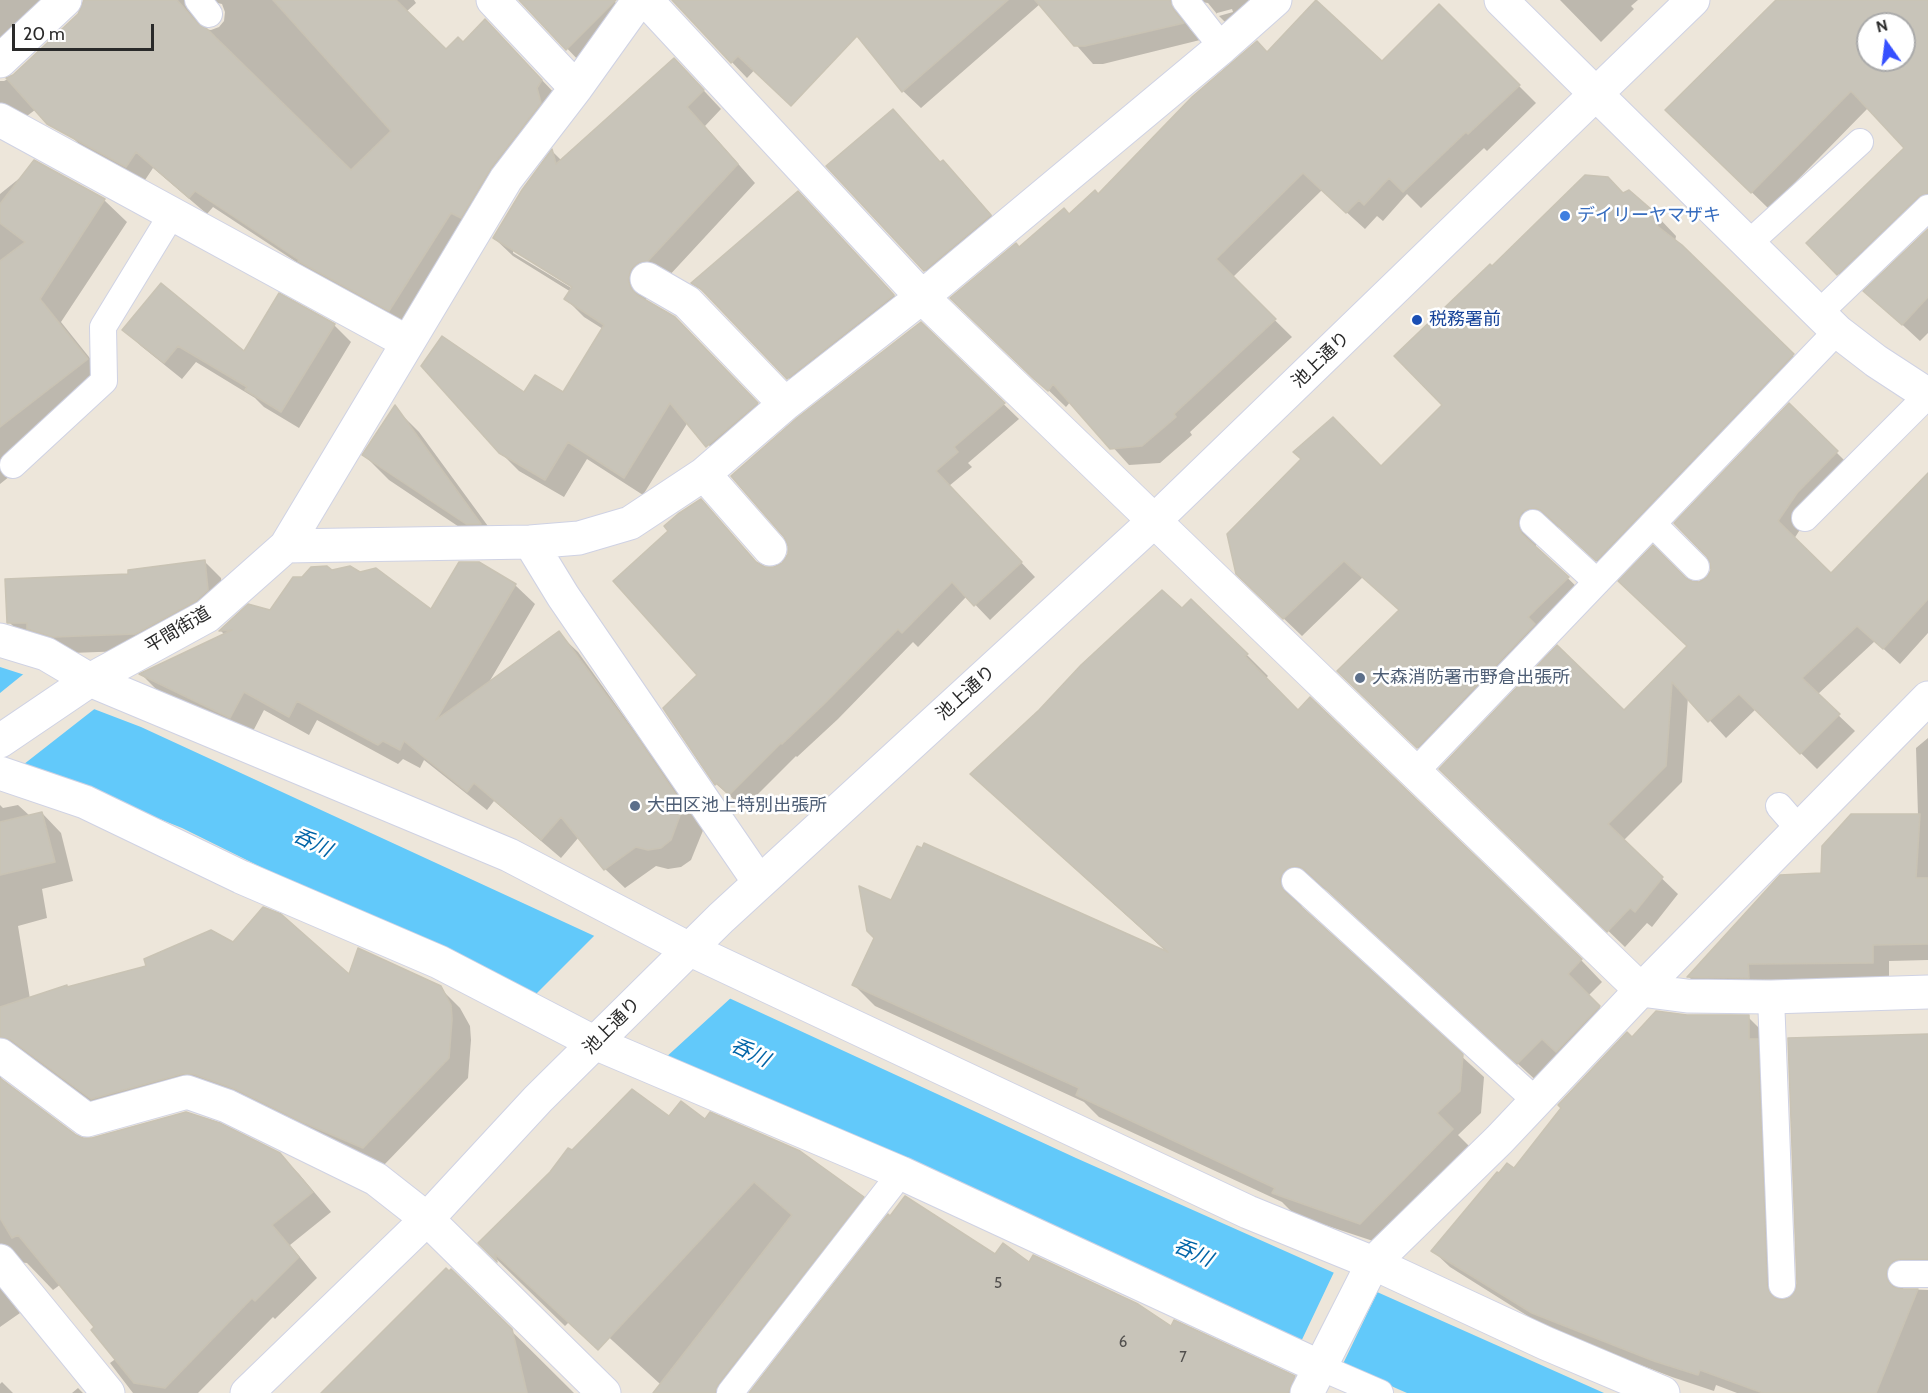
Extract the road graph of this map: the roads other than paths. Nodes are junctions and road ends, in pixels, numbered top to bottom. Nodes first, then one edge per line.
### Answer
1 (64, 0) edge
2 (493, 0) edge
3 (639, 0) edge
4 (646, 0) edge
5 (1185, 0) edge
6 (1275, 0) edge
7 (1501, 0) edge
8 (1693, 0) edge
9 (1222, 47) junction
10 (0, 61) edge
11 (576, 88) junction
12 (1596, 94) junction
13 (0, 120) edge
14 (1860, 142) dead end
15 (1928, 208) edge
16 (172, 214) junction
17 (1748, 244) junction
18 (646, 279) dead end
19 (922, 297) junction
20 (1828, 322) junction
21 (407, 342) junction
22 (1928, 395) edge
23 (785, 404) junction
24 (13, 465) dead end
25 (704, 474) junction
26 (1805, 518) dead end
27 (1153, 522) junction
28 (1533, 523) dead end
29 (1653, 524) junction
30 (530, 542) junction
31 (286, 546) junction
32 (770, 549) dead end
33 (1696, 567) dead end
34 (1597, 582) junction
35 (0, 640) edge
36 (83, 685) junction
37 (1928, 698) edge
38 (0, 741) edge
39 (1415, 772) junction
40 (0, 773) edge
41 (1295, 881) dead end
42 (759, 882) junction
43 (683, 955) junction
44 (1641, 990) junction
45 (1928, 992) edge
46 (1772, 997) junction
47 (600, 1039) junction
48 (0, 1055) edge
49 (1536, 1101) junction
50 (901, 1173) junction
51 (427, 1219) junction
52 (0, 1261) edge
53 (1370, 1270) junction
54 (1901, 1274) dead end
55 (1928, 1274) edge
56 (1782, 1285) dead end
57 (1317, 1374) edge
58 (108, 1393) edge
59 (247, 1393) edge
60 (604, 1393) edge
61 (730, 1393) edge
62 (1380, 1393) edge
63 (1663, 1393) edge

1 - 10 street
2 - 11 street
3 - 11 street, 平間街道
4 - 19 street
5 - 9 lane
6 - 9 street
7 - 12 street
8 - 12 street, 池上通り
9 - 19 street
11 - 21 street, 平間街道
12 - 17 street
12 - 27 street, 池上通り
13 - 16 street
14 - 17 lane
15 - 20 lane
16 - 21 street
16 - 24 lane
17 - 20 street
18 - 23 street
19 - 23 street
19 - 27 street
20 - 22 street
20 - 29 lane
21 - 31 street, 平間街道
22 - 26 lane
23 - 25 street
25 - 30 street
25 - 32 street
27 - 39 street
27 - 42 street, 池上通り
28 - 34 lane
29 - 33 lane
29 - 34 lane
30 - 31 street
30 - 42 street
31 - 36 street, 平間街道
34 - 39 lane
35 - 36 street
36 - 38 street, 平間街道
36 - 43 street
37 - 44 street
39 - 44 street
40 - 47 street
41 - 49 lane
42 - 43 street, 池上通り
43 - 47 street, 池上通り
43 - 53 street
44 - 46 street
44 - 49 street
45 - 46 street
46 - 56 lane
47 - 50 street
47 - 51 street, 池上通り
48 - 51 street
49 - 53 street
50 - 57 street
50 - 61 lane
51 - 59 street, 池上通り
51 - 60 street
52 - 58 street
53 - 57 street
53 - 63 street
54 - 55 lane
57 - 62 lane

